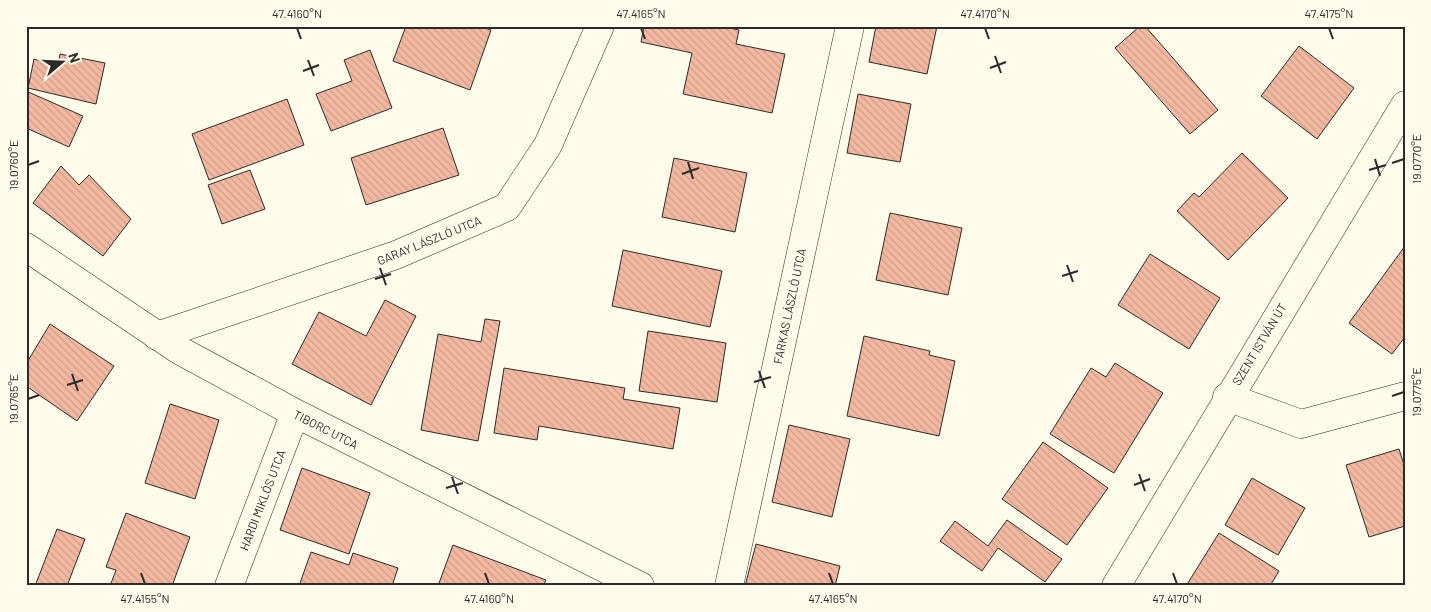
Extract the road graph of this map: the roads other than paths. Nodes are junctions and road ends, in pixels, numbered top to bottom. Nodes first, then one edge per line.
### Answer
1 (600, 26) edge
2 (850, 26) edge
3 (1405, 105) edge
4 (26, 247) edge
5 (157, 336) junction
6 (1405, 396) edge
7 (1228, 397) junction
8 (295, 413) junction
9 (610, 579) edge
10 (229, 586) edge
11 (640, 586) edge
12 (729, 586) edge
13 (1116, 586) edge

1 - 5 street, GARAY LÁSZLÓ UTCA
2 - 12 street, FARKAS LÁSZLÓ UTCA
3 - 7 street, SZENT ISTVÁN ÚT
4 - 5 street, TIBORC UTCA
5 - 8 street, TIBORC UTCA
6 - 7 street
7 - 13 street, SZENT ISTVÁN ÚT
8 - 9 street, TIBORC UTCA
8 - 10 street, HARDI MIKLÓS UTCA
9 - 11 street, TIBORC UTCA

